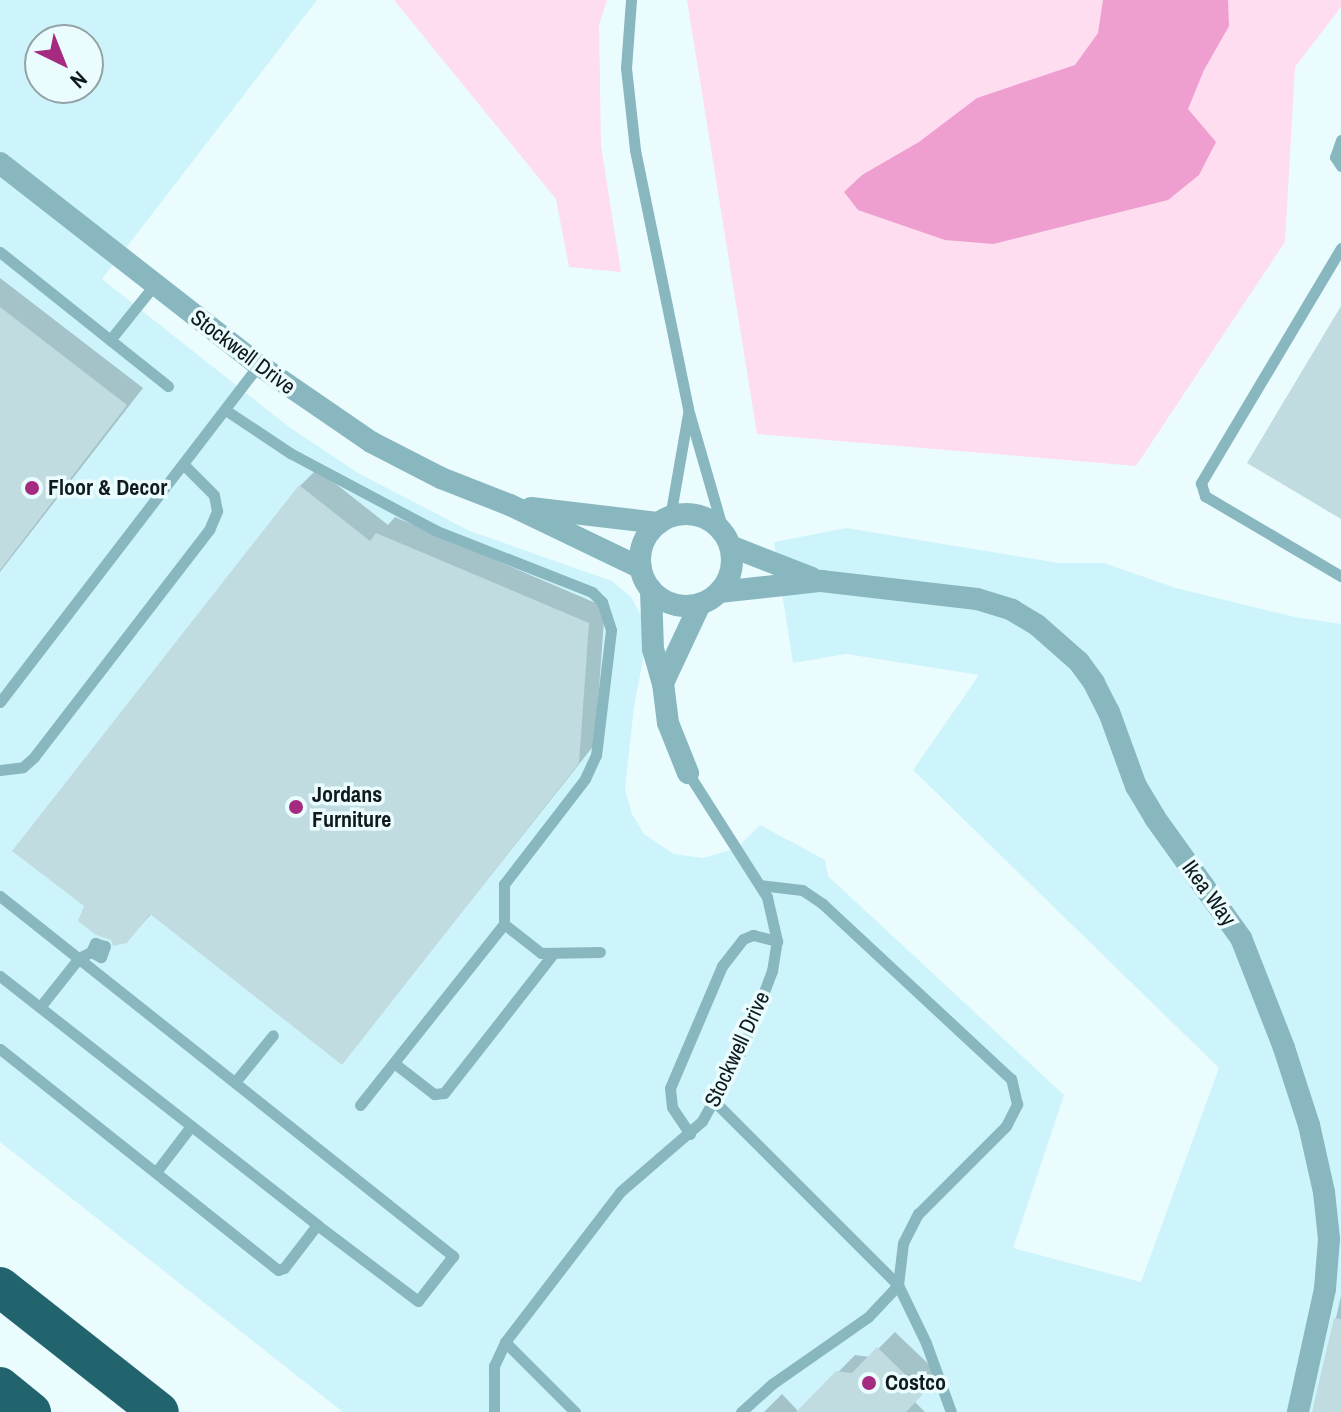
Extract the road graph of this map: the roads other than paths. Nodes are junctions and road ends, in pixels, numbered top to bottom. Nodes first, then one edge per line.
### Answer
1 (631, 0) edge
2 (1341, 140) edge
3 (0, 163) edge
4 (1341, 166) edge
5 (1341, 248) edge
6 (0, 252) edge
7 (155, 284) junction
8 (110, 340) junction
9 (259, 365) junction
10 (168, 386) dead end
11 (688, 409) junction
12 (227, 411) junction
13 (185, 466) junction
14 (510, 505) junction
15 (664, 520) junction
16 (727, 540) junction
17 (641, 568) junction
18 (1341, 576) edge
19 (821, 581) junction
20 (651, 590) junction
21 (710, 598) junction
22 (663, 683) junction
23 (0, 702) edge
24 (0, 770) edge
25 (688, 773) joint
26 (760, 885) junction
27 (0, 896) edge
28 (504, 924) junction
29 (777, 941) junction
30 (106, 949) dead end
31 (600, 952) dead end
32 (553, 954) junction
33 (79, 958) junction
34 (0, 976) edge
35 (40, 1007) junction
36 (273, 1035) dead end
37 (0, 1049) edge
38 (394, 1063) junction
39 (235, 1082) junction
40 (715, 1102) junction
41 (360, 1105) dead end
42 (191, 1126) junction
43 (690, 1134) junction
44 (156, 1172) junction
45 (317, 1225) junction
46 (898, 1285) junction
47 (0, 1287) edge
48 (505, 1342) junction
49 (0, 1387) edge
50 (31, 1412) edge
51 (159, 1412) edge
52 (494, 1412) edge
53 (575, 1412) edge
54 (741, 1412) edge
55 (951, 1412) edge
56 (1298, 1412) edge

1 - 11 lane
2 - 4 lane
3 - 7 street, Stockwell Drive
5 - 18 lane
6 - 8 lane
7 - 8 lane
7 - 9 street, Stockwell Drive
8 - 10 lane
9 - 12 lane
9 - 14 street, Stockwell Drive
11 - 15 lane
11 - 16 lane
12 - 13 lane
12 - 28 lane
13 - 23 lane
13 - 24 lane
14 - 15 street, Stockwell Drive
14 - 17 street, Stockwell Drive
15 - 16 street
15 - 17 street
16 - 19 street, Ikea Way
16 - 21 street
17 - 20 street
19 - 21 street, Ikea Way
19 - 56 street, Ikea Way
20 - 21 street
20 - 22 street, Stockwell Drive
21 - 22 street
22 - 25 street, Stockwell Drive
25 - 26 lane, Stockwell Drive
26 - 29 lane, Stockwell Drive
26 - 46 lane
27 - 33 lane
28 - 32 lane
28 - 38 lane
29 - 40 lane, Stockwell Drive
29 - 43 lane
30 - 33 lane
31 - 32 lane
32 - 38 lane
33 - 35 lane
33 - 39 lane
34 - 35 lane
35 - 42 lane
36 - 39 lane
37 - 44 lane
38 - 41 lane
39 - 45 lane
40 - 43 lane, Stockwell Drive
40 - 46 lane
42 - 44 lane
42 - 45 lane
43 - 48 lane, Stockwell Drive
44 - 45 lane
46 - 54 lane
46 - 55 lane
47 - 51 highway
48 - 52 lane, Stockwell Drive
48 - 53 lane
49 - 50 highway

